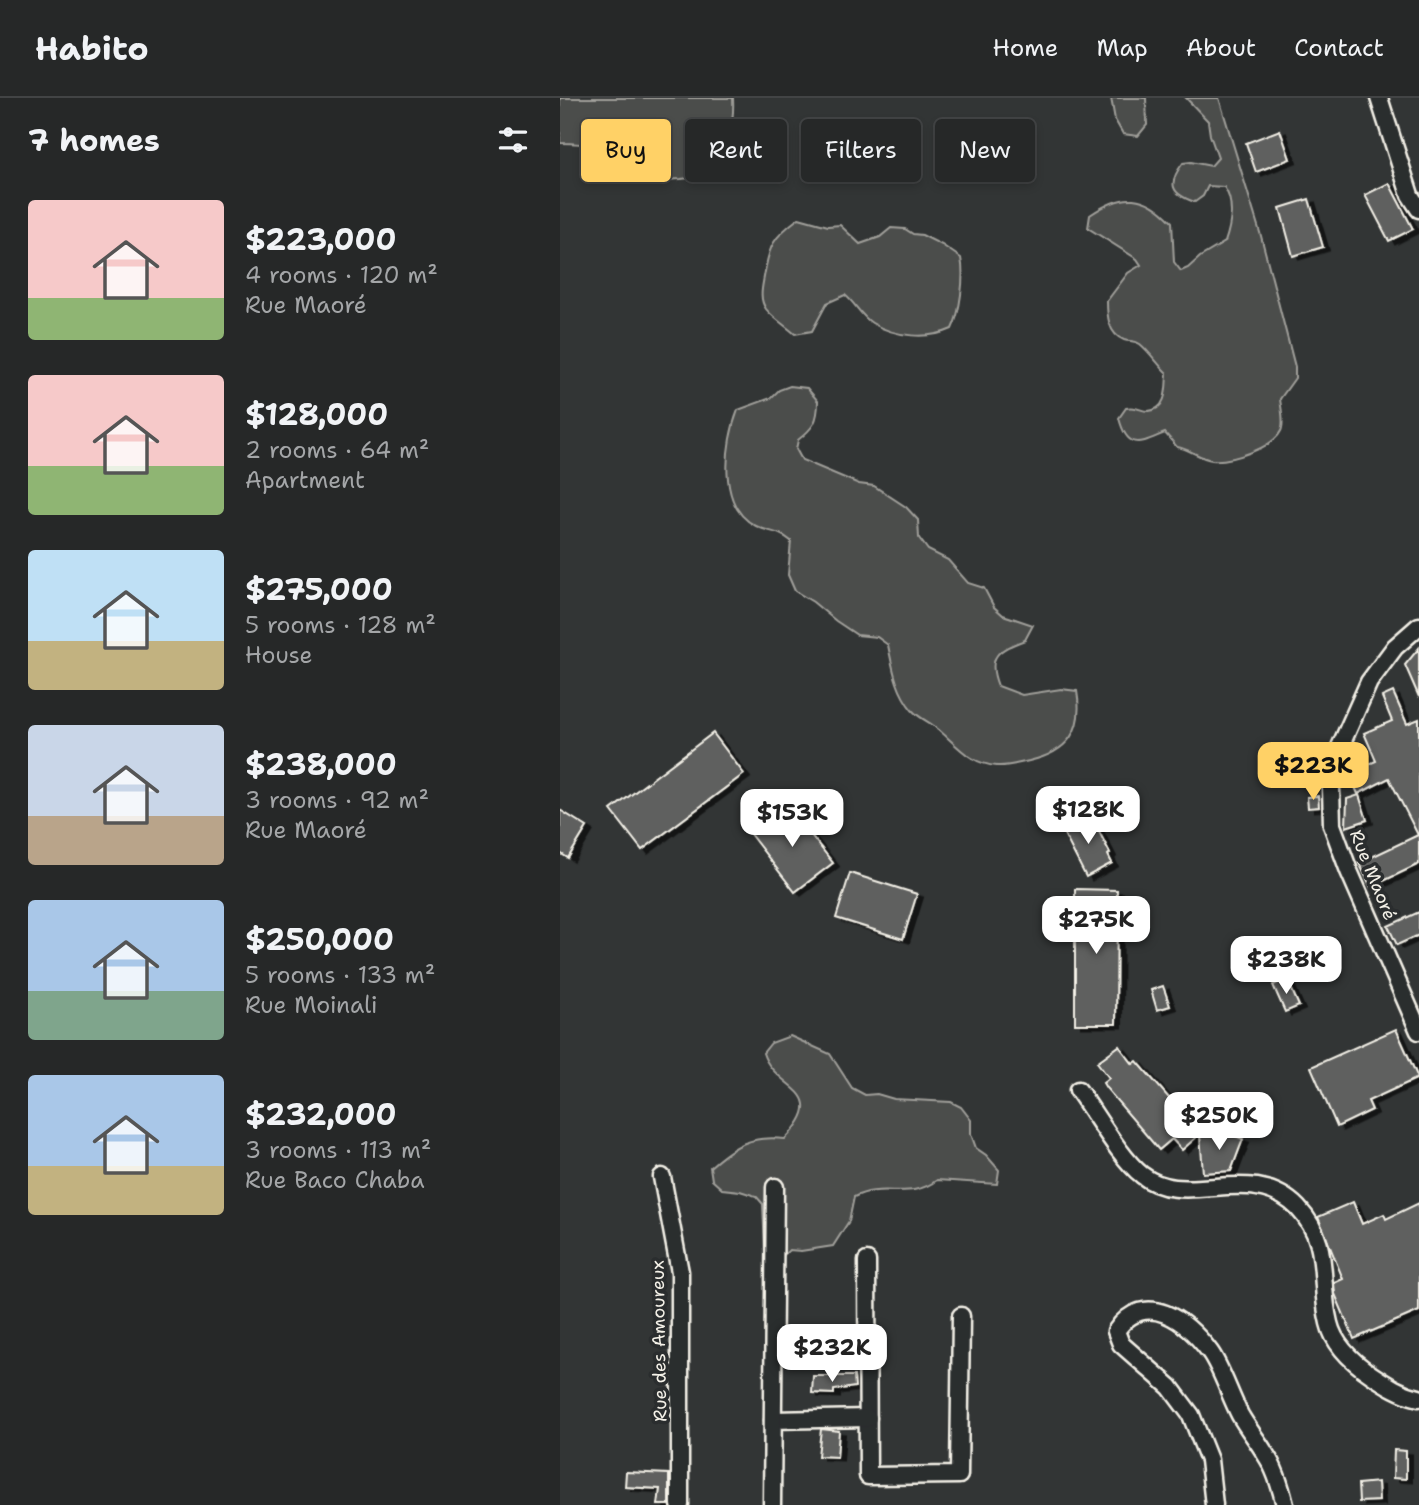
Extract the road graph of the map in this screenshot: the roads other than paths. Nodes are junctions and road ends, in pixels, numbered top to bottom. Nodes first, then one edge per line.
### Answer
1 (1379, 98) edge
2 (1419, 209) edge
3 (1419, 626) edge
4 (1419, 1031) edge
5 (1078, 1090) dead end
6 (662, 1177) dead end
7 (775, 1187) dead end
8 (867, 1261) dead end
9 (961, 1316) dead end
10 (1419, 1398) edge
11 (868, 1418) junction
12 (773, 1420) junction
13 (680, 1505) edge
14 (772, 1505) edge
15 (1214, 1505) edge
16 (1285, 1505) edge

1 - 2 street
3 - 4 street, Rue Maoré
5 - 10 street
6 - 13 street, Rue des Amoureux
7 - 12 street
8 - 11 street
9 - 11 street
11 - 12 street
12 - 14 street
15 - 16 street

